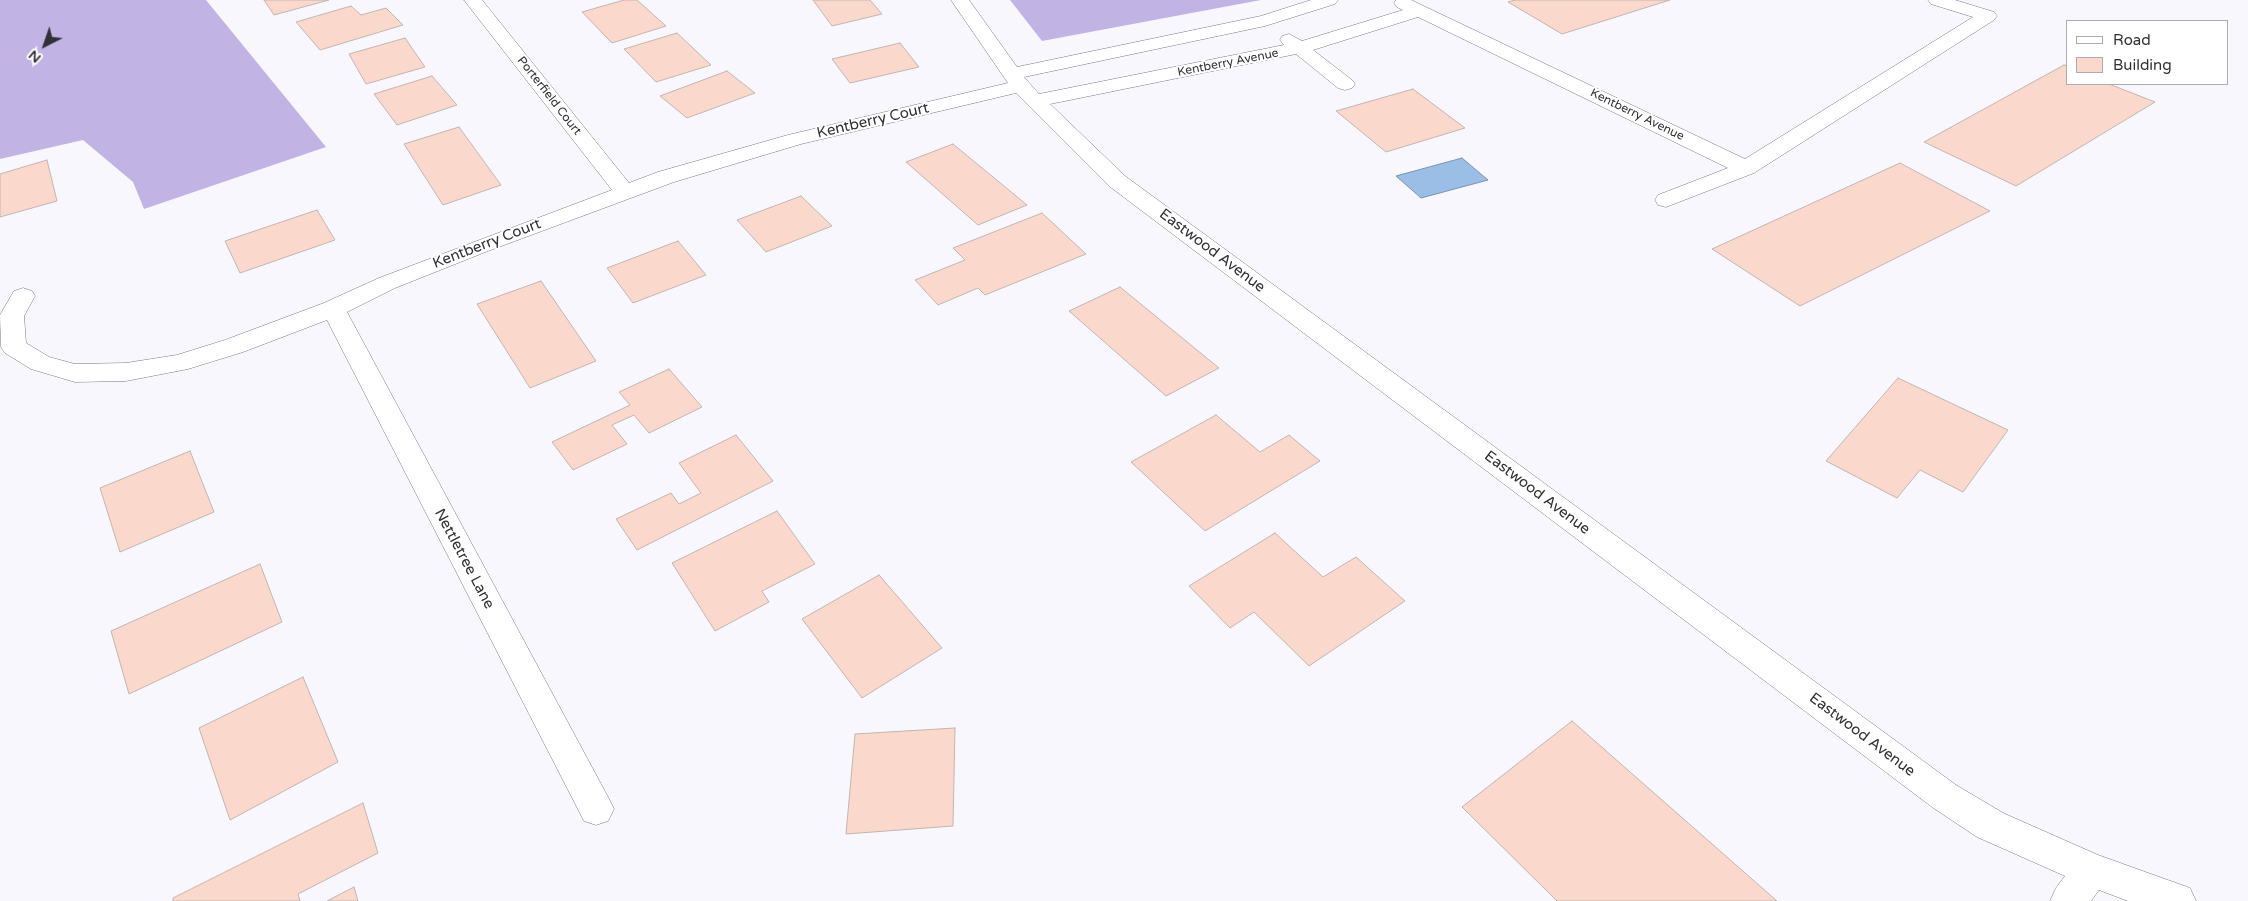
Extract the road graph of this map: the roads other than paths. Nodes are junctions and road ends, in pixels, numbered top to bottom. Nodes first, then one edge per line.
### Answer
1 (473, 0) edge
2 (960, 0) edge
3 (1328, 0) edge
4 (1397, 0) edge
5 (1937, 0) edge
6 (1419, 10) junction
7 (1265, 21) junction
8 (1300, 48) junction
9 (1345, 84) dead end
10 (1022, 87) junction
11 (1746, 168) junction
12 (625, 192) junction
13 (1666, 200) dead end
14 (23, 296) dead end
15 (333, 309) junction
16 (596, 809) dead end
17 (2092, 870) junction
18 (2069, 901) edge
19 (2177, 901) edge

1 - 12 street, Porterfield Court
2 - 10 street, Eastwood Avenue
3 - 7 street
4 - 6 street, Kentberry Avenue
5 - 11 street
6 - 8 street, Kentberry Avenue
6 - 11 street, Kentberry Avenue
7 - 8 street
7 - 10 street
8 - 9 street
8 - 10 street, Kentberry Avenue
10 - 12 street, Kentberry Court
10 - 17 street, Eastwood Avenue
11 - 13 street
12 - 15 street, Kentberry Court
14 - 15 street, Kentberry Court
15 - 16 street, Nettletree Lane
17 - 18 street
17 - 19 street, Eastwood Avenue

